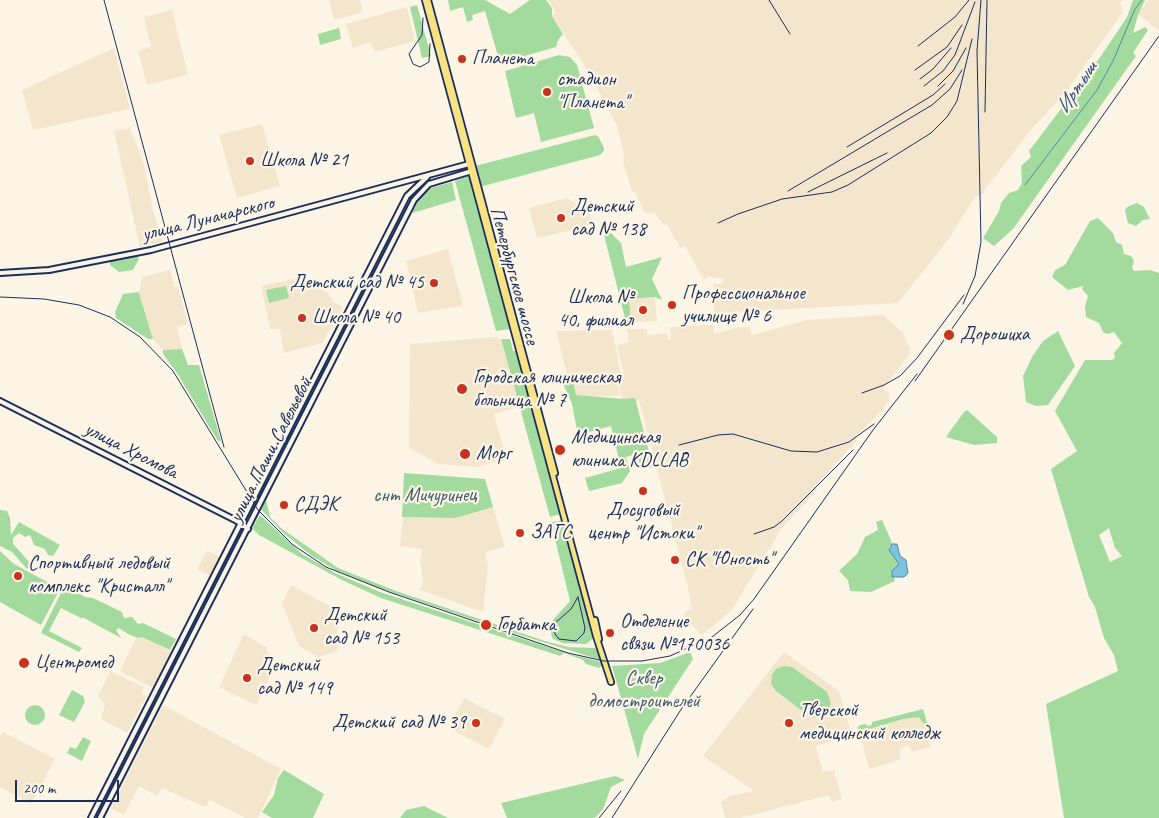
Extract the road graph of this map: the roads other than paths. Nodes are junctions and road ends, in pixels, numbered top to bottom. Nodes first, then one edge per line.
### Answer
1 (427, 0) edge
2 (471, 168) junction
3 (429, 175) junction
4 (420, 177) joint
5 (0, 273) edge
6 (332, 343) junction
7 (340, 346) junction
8 (0, 401) edge
9 (242, 524) junction
10 (248, 529) junction
11 (610, 682) dead end
12 (155, 693) junction
13 (162, 696) junction
14 (91, 818) edge
15 (100, 818) edge

1 - 2 main road, Петербургское шоссе
2 - 3 main road, улица Паши Савельевой
2 - 7 main road, улица Паши Савельевой
2 - 11 main road, Петербургское шоссе
3 - 4 main road, улица Паши Савельевой
3 - 6 main road, улица Паши Савельевой
4 - 5 main road, улица Луначарского
6 - 7 main road
6 - 9 main road, улица Паши Савельевой
7 - 10 main road, улица Паши Савельевой
8 - 9 main road, улица Хромова
9 - 10 main road, улица Хромова
9 - 12 main road, улица Паши Савельевой
10 - 13 main road, улица Паши Савельевой
12 - 13 main road
12 - 14 main road, улица Паши Савельевой
13 - 15 main road, улица Паши Савельевой

